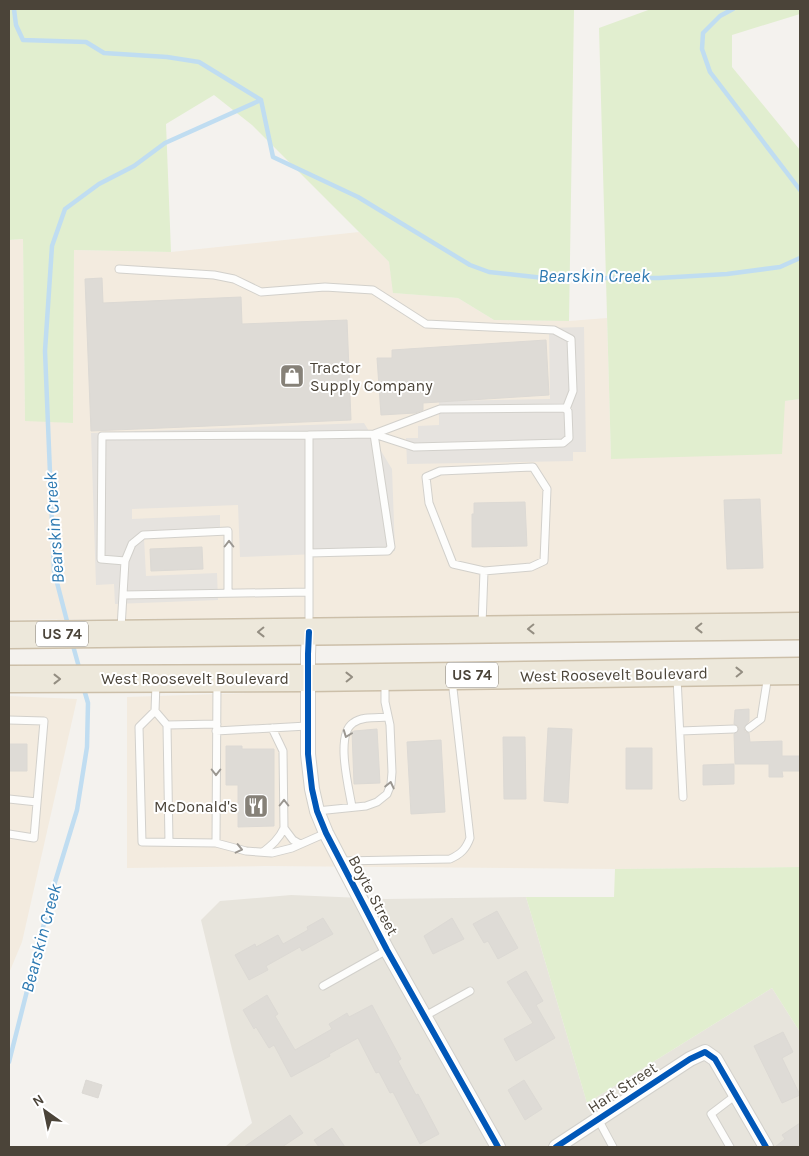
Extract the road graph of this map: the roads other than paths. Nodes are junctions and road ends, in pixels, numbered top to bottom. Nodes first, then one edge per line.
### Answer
1 (120, 269) dead end
2 (566, 409) junction
3 (374, 434) junction
4 (309, 435) junction
5 (309, 553) junction
6 (125, 561) junction
7 (484, 571) junction
8 (309, 592) junction
9 (228, 593) junction
10 (123, 595) junction
11 (800, 626) edge
12 (481, 630) junction
13 (310, 632) junction
14 (118, 634) junction
15 (9, 635) edge
16 (768, 672) junction
17 (800, 672) edge
18 (677, 673) junction
19 (385, 676) junction
20 (452, 676) junction
21 (149, 678) junction
22 (217, 678) junction
23 (308, 678) junction
24 (9, 679) edge
25 (155, 711) junction
26 (388, 717) junction
27 (9, 720) edge
28 (167, 725) junction
29 (307, 726) junction
30 (216, 727) junction
31 (272, 728) junction
32 (749, 728) dead end
33 (734, 729) dead end
34 (680, 730) junction
35 (683, 797) dead end
36 (9, 799) edge
37 (37, 802) junction
38 (352, 807) junction
39 (317, 811) junction
40 (284, 828) junction
41 (326, 833) junction
42 (9, 834) edge
43 (169, 842) junction
44 (216, 843) junction
45 (300, 844) junction
46 (263, 852) junction
47 (340, 861) junction
48 (387, 950) junction
49 (324, 986) dead end
50 (470, 991) dead end
51 (425, 1016) junction
52 (736, 1094) junction
53 (598, 1119) junction
54 (498, 1147) edge
55 (556, 1147) edge
56 (613, 1147) edge
57 (730, 1147) edge
58 (766, 1147) edge

1 - 2 lane
2 - 3 lane
2 - 3 lane
3 - 4 lane
3 - 5 lane
4 - 5 lane
4 - 6 lane
5 - 8 lane
9 -> 6 lane
6 - 10 lane
7 - 7 lane
7 - 12 lane
8 - 9 lane
8 - 13 lane
9 - 10 lane
10 - 14 lane
11 -> 12 highway, US 74
12 - 13 highway, US 74
13 -> 14 highway, US 74
13 - 23 street, Boyte Street
14 - 15 highway, US 74
16 - 17 highway, West Roosevelt Boulevard / US 74
18 -> 16 highway, West Roosevelt Boulevard / US 74
16 - 32 lane
18 - 20 highway, West Roosevelt Boulevard / US 74
18 - 34 lane
19 - 20 highway, West Roosevelt Boulevard / US 74
23 -> 19 highway, West Roosevelt Boulevard / US 74
19 - 26 lane
20 - 47 lane
21 - 22 highway, West Roosevelt Boulevard / US 74
24 -> 21 highway, West Roosevelt Boulevard / US 74
21 - 25 lane
22 - 23 highway, West Roosevelt Boulevard / US 74
22 - 30 lane
23 - 29 street, Boyte Street
25 - 28 lane
25 - 43 lane
38 -> 26 lane
26 -> 38 lane
27 - 37 lane
28 - 30 lane
28 - 43 lane
29 - 31 lane
29 - 39 street, Boyte Street
30 - 31 lane
30 -> 44 lane
40 -> 31 lane
33 - 34 lane
34 - 35 lane
36 - 37 lane
37 - 42 lane
38 - 39 lane
39 - 41 street, Boyte Street
40 - 45 lane
40 - 46 lane
41 - 45 lane
41 - 47 street, Boyte Street
43 - 44 lane
44 -> 46 lane
45 - 46 lane
47 - 48 street, Boyte Street
48 - 49 lane
48 - 51 street, Boyte Street
50 - 51 lane
51 - 54 street, Boyte Street
52 - 53 street, Hart Street
52 - 57 lane
52 - 58 street
53 - 55 street, Hart Street
53 - 56 lane

